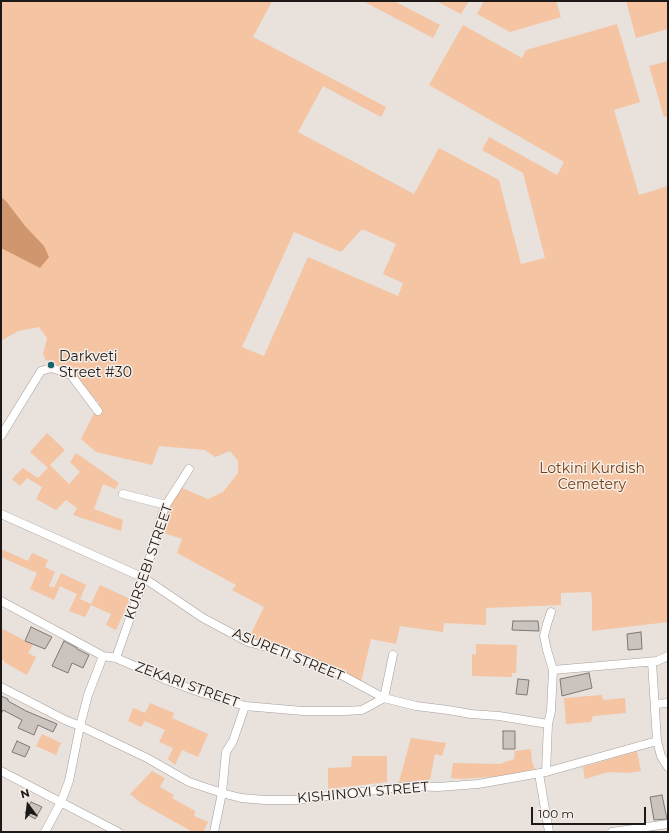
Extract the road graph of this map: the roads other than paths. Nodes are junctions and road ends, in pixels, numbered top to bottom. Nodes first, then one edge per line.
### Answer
1 (98, 411) dead end
2 (1, 436) edge
3 (189, 469) dead end
4 (123, 494) dead end
5 (166, 504) junction
6 (1, 514) edge
7 (144, 578) junction
8 (1, 601) edge
9 (552, 612) dead end
10 (393, 655) dead end
11 (102, 656) junction
12 (668, 656) edge
13 (116, 658) junction
14 (652, 662) junction
15 (553, 670) junction
16 (1, 687) edge
17 (384, 698) junction
18 (668, 702) edge
19 (655, 704) junction
20 (245, 706) junction
21 (548, 724) junction
22 (80, 726) junction
23 (657, 740) junction
24 (668, 766) edge
25 (1, 771) edge
26 (543, 773) junction
27 (222, 793) junction
28 (61, 802) junction
29 (668, 824) edge
30 (45, 832) edge
31 (118, 832) edge
32 (214, 832) edge
33 (549, 832) edge
34 (612, 832) edge

1 - 2 street
3 - 5 street, KURSEBI STREET
4 - 5 street
5 - 7 street, KURSEBI STREET
6 - 7 street, ASURETI STREET
7 - 13 street, KURSEBI STREET
7 - 17 street, ASURETI STREET
8 - 11 street, ZEKARI STREET
9 - 15 street
10 - 17 street
11 - 13 street, ZEKARI STREET
11 - 22 street
12 - 14 street
13 - 20 street, ZEKARI STREET
14 - 15 street
14 - 19 street
15 - 21 street
16 - 22 street
17 - 20 street, ZEKARI STREET
17 - 21 street, ASURETI STREET
18 - 19 street
19 - 23 street
20 - 27 street
21 - 26 street
22 - 27 street, KISHINOVI STREET
22 - 28 street
23 - 24 street
23 - 26 street, KISHINOVI STREET
25 - 28 street
26 - 27 street, KISHINOVI STREET
26 - 33 street
27 - 32 street
28 - 30 street
28 - 31 street
29 - 34 street

